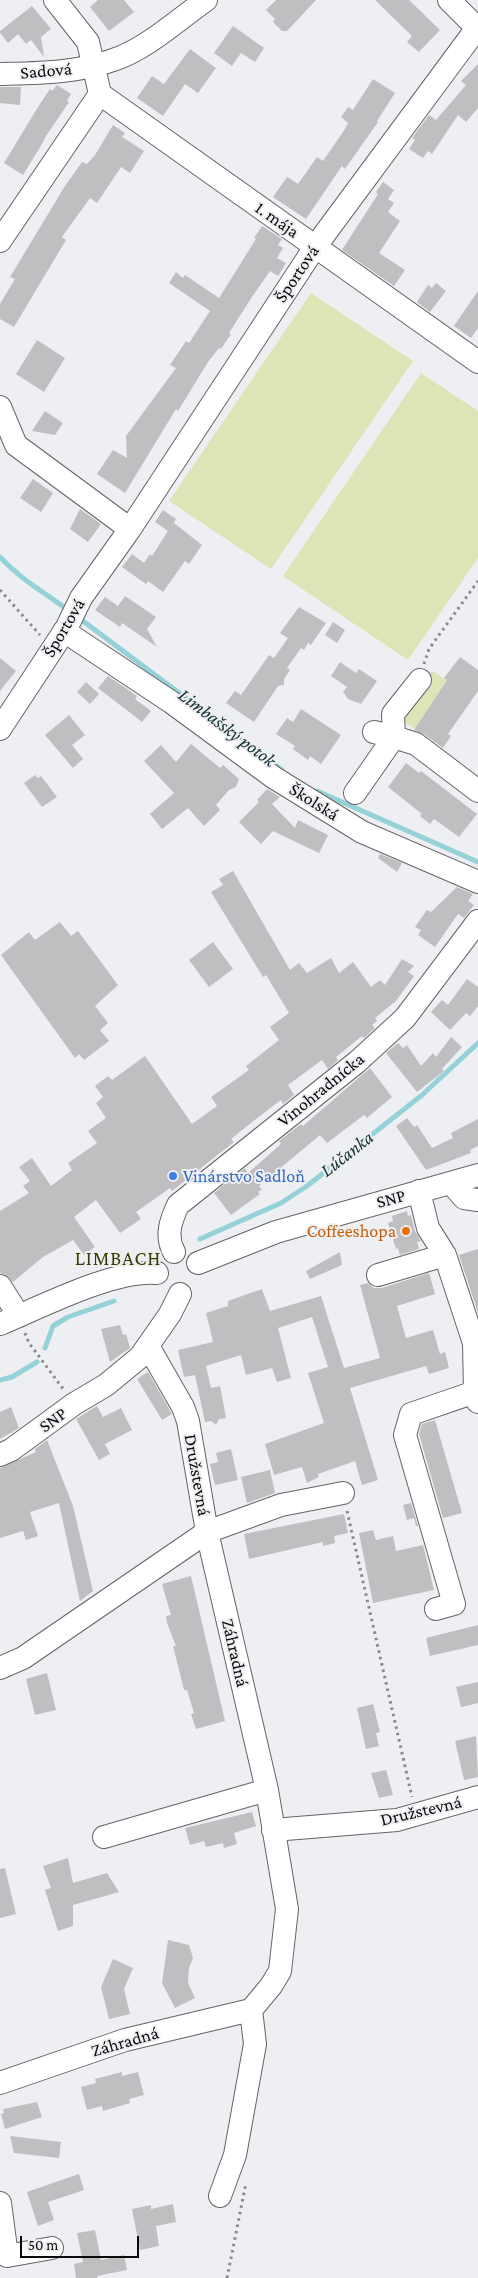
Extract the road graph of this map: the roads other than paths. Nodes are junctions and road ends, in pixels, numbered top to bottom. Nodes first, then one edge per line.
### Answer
1 (56, 0) edge
2 (206, 0) edge
3 (449, 0) edge
4 (477, 29) edge
5 (93, 66) junction
6 (0, 74) edge
7 (100, 94) junction
8 (0, 241) edge
9 (315, 247) junction
10 (478, 362) edge
11 (0, 407) edge
12 (130, 529) junction
13 (61, 636) junction
14 (420, 680) road end
15 (0, 729) edge
16 (384, 735) junction
17 (478, 791) edge
18 (355, 794) dead end
19 (478, 882) edge
20 (478, 921) edge
21 (478, 1175) edge
22 (451, 1183) junction
23 (419, 1191) junction
24 (478, 1200) edge
25 (174, 1252) junction
26 (445, 1255) junction
27 (198, 1263) junction
28 (157, 1273) junction
29 (378, 1275) dead end
30 (0, 1286) edge
31 (180, 1294) junction
32 (9, 1320) edge
33 (148, 1346) junction
34 (476, 1397) edge
35 (0, 1455) edge
36 (343, 1493) road end
37 (207, 1532) junction
38 (436, 1609) dead end
39 (0, 1668) edge
40 (267, 1790) junction
41 (478, 1797) edge
42 (273, 1830) junction
43 (104, 1838) dead end
44 (251, 2010) junction
45 (0, 2083) edge
46 (220, 2196) dead end
47 (0, 2202) edge
48 (52, 2248) dead end

1 - 5 street
2 - 5 street, Sadová
3 - 4 street
4 - 9 street, Športová
5 - 6 street, Sadová
5 - 7 street
7 - 8 street
7 - 9 street, 1. mája
9 - 10 street, 1. mája
9 - 12 street, Športová
11 - 12 street
12 - 13 street, Športová
13 - 15 street, Športová
13 - 19 street, Školská
14 - 16 street
16 - 17 street
16 - 18 street, Školská
20 - 25 street, Vinohradnícka
21 - 22 street, SNP
22 - 23 street, SNP
22 - 24 street
23 - 26 street
23 - 27 street, SNP
25 - 27 street
25 - 28 street
26 - 29 street
26 - 34 street
27 - 31 street
28 - 31 street
28 - 32 street
30 - 32 street
31 - 33 street, SNP
33 - 35 street, SNP
33 - 37 street, Družstevná
34 - 38 street
36 - 37 street, Družstevná
37 - 39 street
37 - 40 street, Záhradná
40 - 42 street, Záhradná
40 - 43 street
41 - 42 street, Družstevná
42 - 44 street, Záhradná
44 - 45 street, Záhradná
44 - 46 street
47 - 48 street

